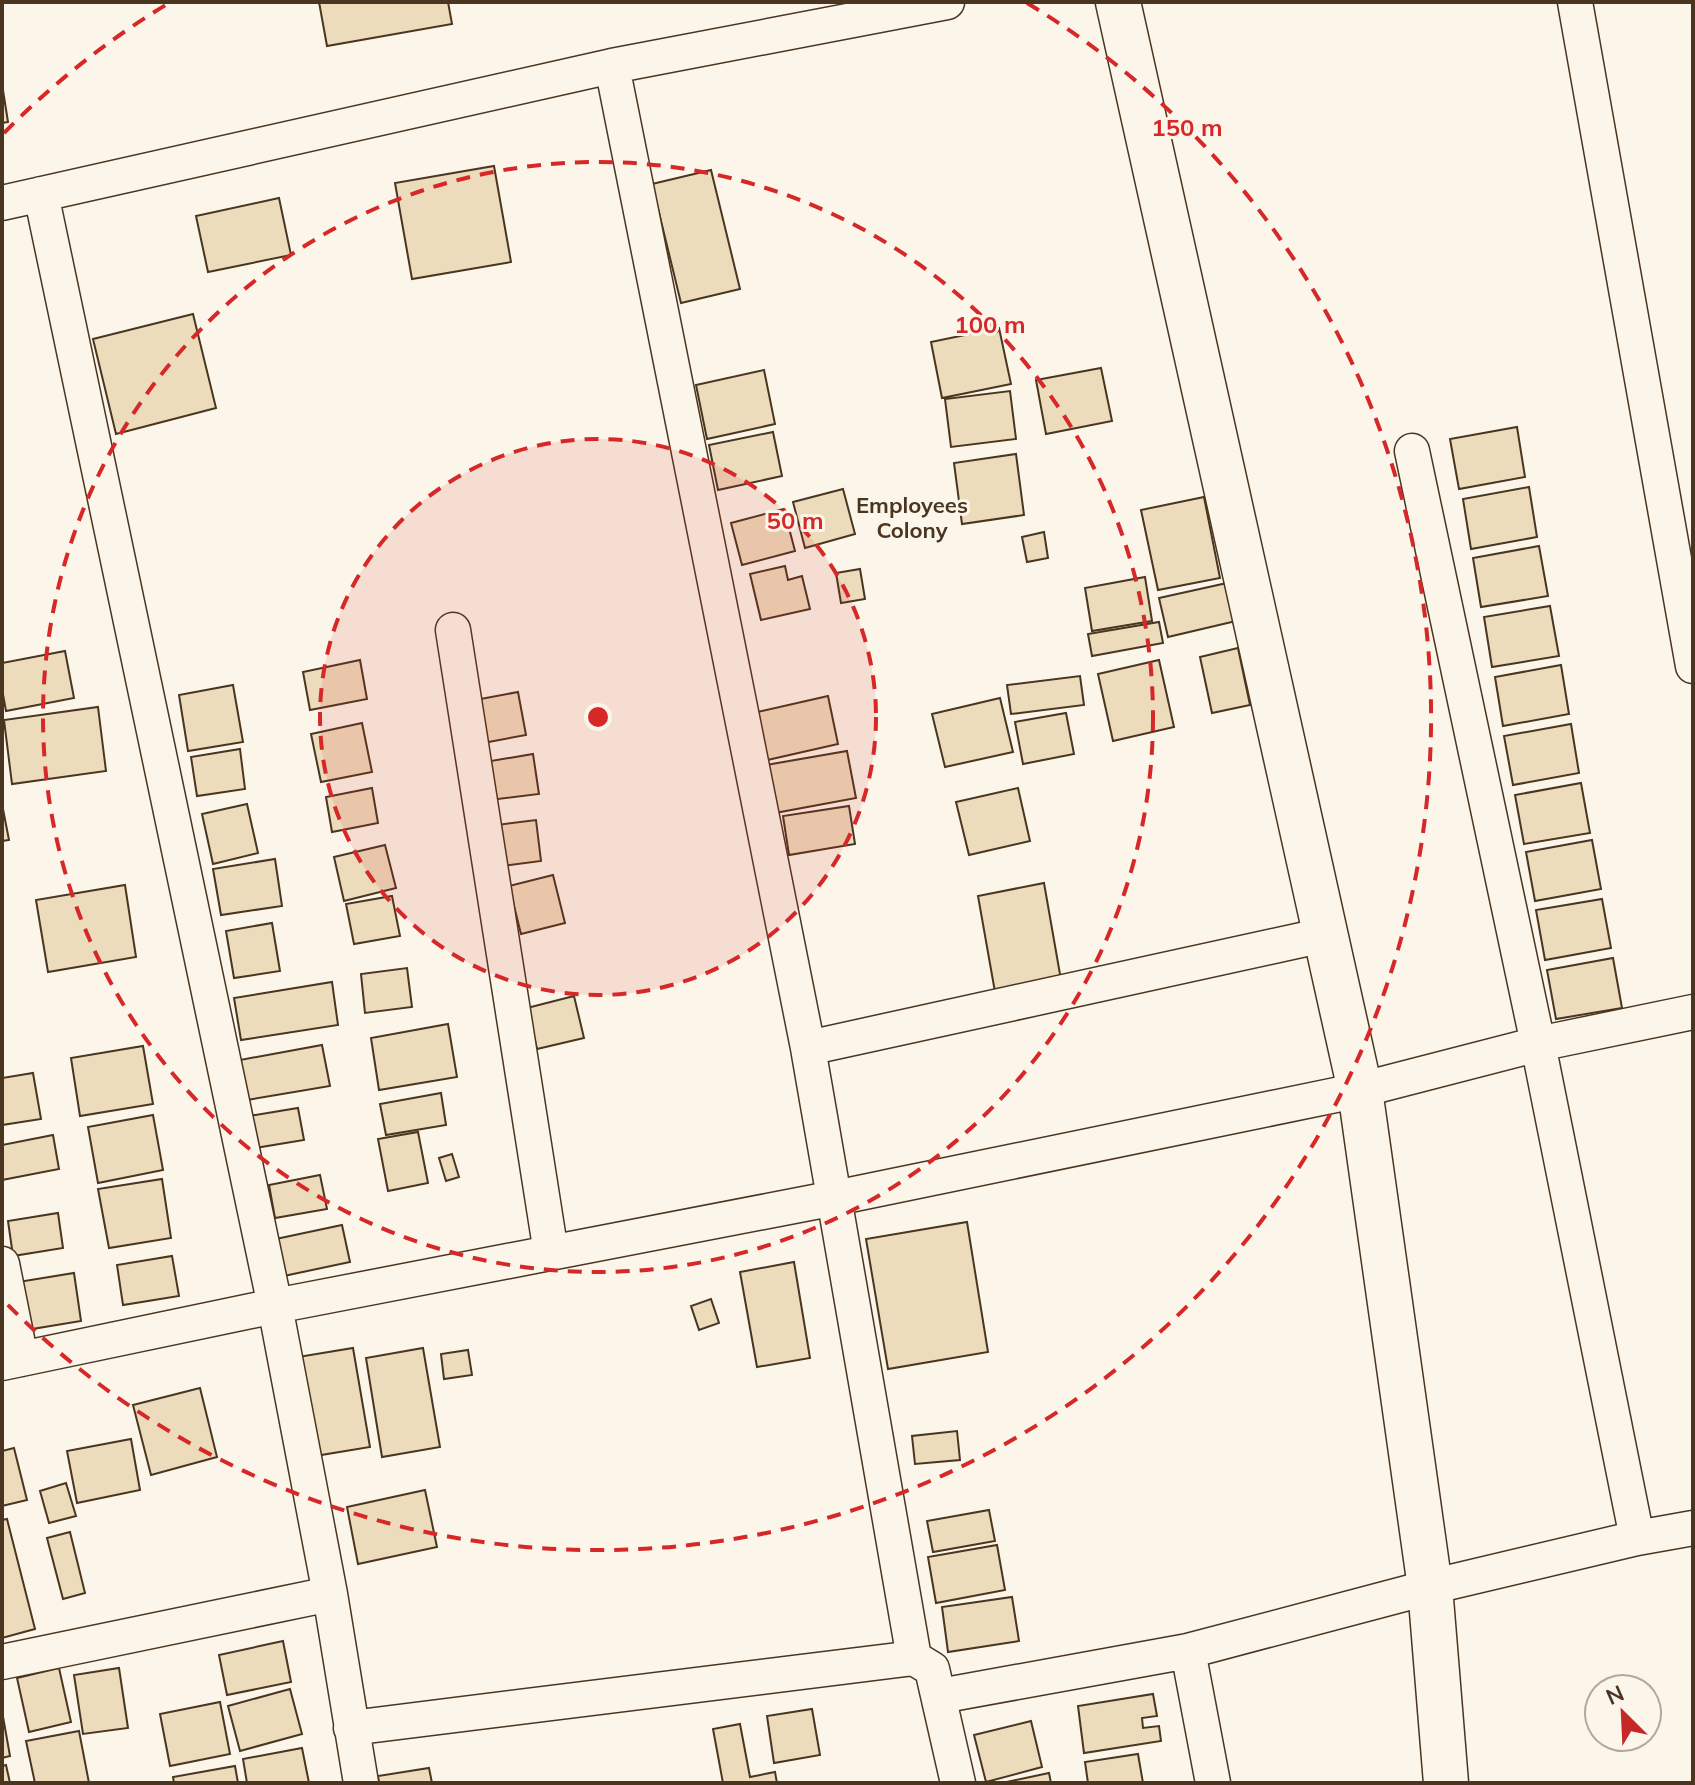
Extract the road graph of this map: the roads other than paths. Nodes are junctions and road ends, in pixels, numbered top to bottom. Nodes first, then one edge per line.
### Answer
1 (947, 2) edge
2 (1118, 2) edge
3 (1575, 2) edge
4 (612, 66) junction
5 (41, 194) junction
6 (2, 203) edge
7 (1412, 451) dead end
8 (453, 630) dead end
9 (1693, 666) edge
10 (1324, 935) junction
11 (1693, 1012) edge
12 (1538, 1044) junction
13 (808, 1048) junction
14 (1360, 1090) junction
15 (835, 1198) junction
16 (551, 1253) junction
17 (2, 1264) edge
18 (275, 1306) junction
19 (12, 1361) edge
20 (1693, 1528) edge
21 (1637, 1538) junction
22 (1430, 1587) junction
23 (330, 1594) junction
24 (1188, 1651) junction
25 (914, 1658) junction
26 (2, 1662) edge
27 (940, 1696) junction
28 (351, 1728) junction
29 (361, 1783) edge
30 (958, 1783) edge
31 (1213, 1783) edge
32 (1446, 1783) edge

1 - 4 street
2 - 10 main road
3 - 9 street
4 - 5 street
4 - 13 street
5 - 6 street
5 - 18 street
7 - 12 street
8 - 16 street
10 - 13 street
10 - 14 main road
11 - 12 street
12 - 14 street
12 - 21 street
13 - 15 street
14 - 15 street
14 - 22 main road
15 - 16 street
15 - 25 street
16 - 18 street
17 - 19 street
18 - 19 street
18 - 23 street
20 - 21 street
21 - 22 street
22 - 24 street
22 - 32 main road
23 - 26 street
23 - 28 street
24 - 27 street
24 - 31 street
25 - 27 street
25 - 28 street
27 - 30 street
28 - 29 street

